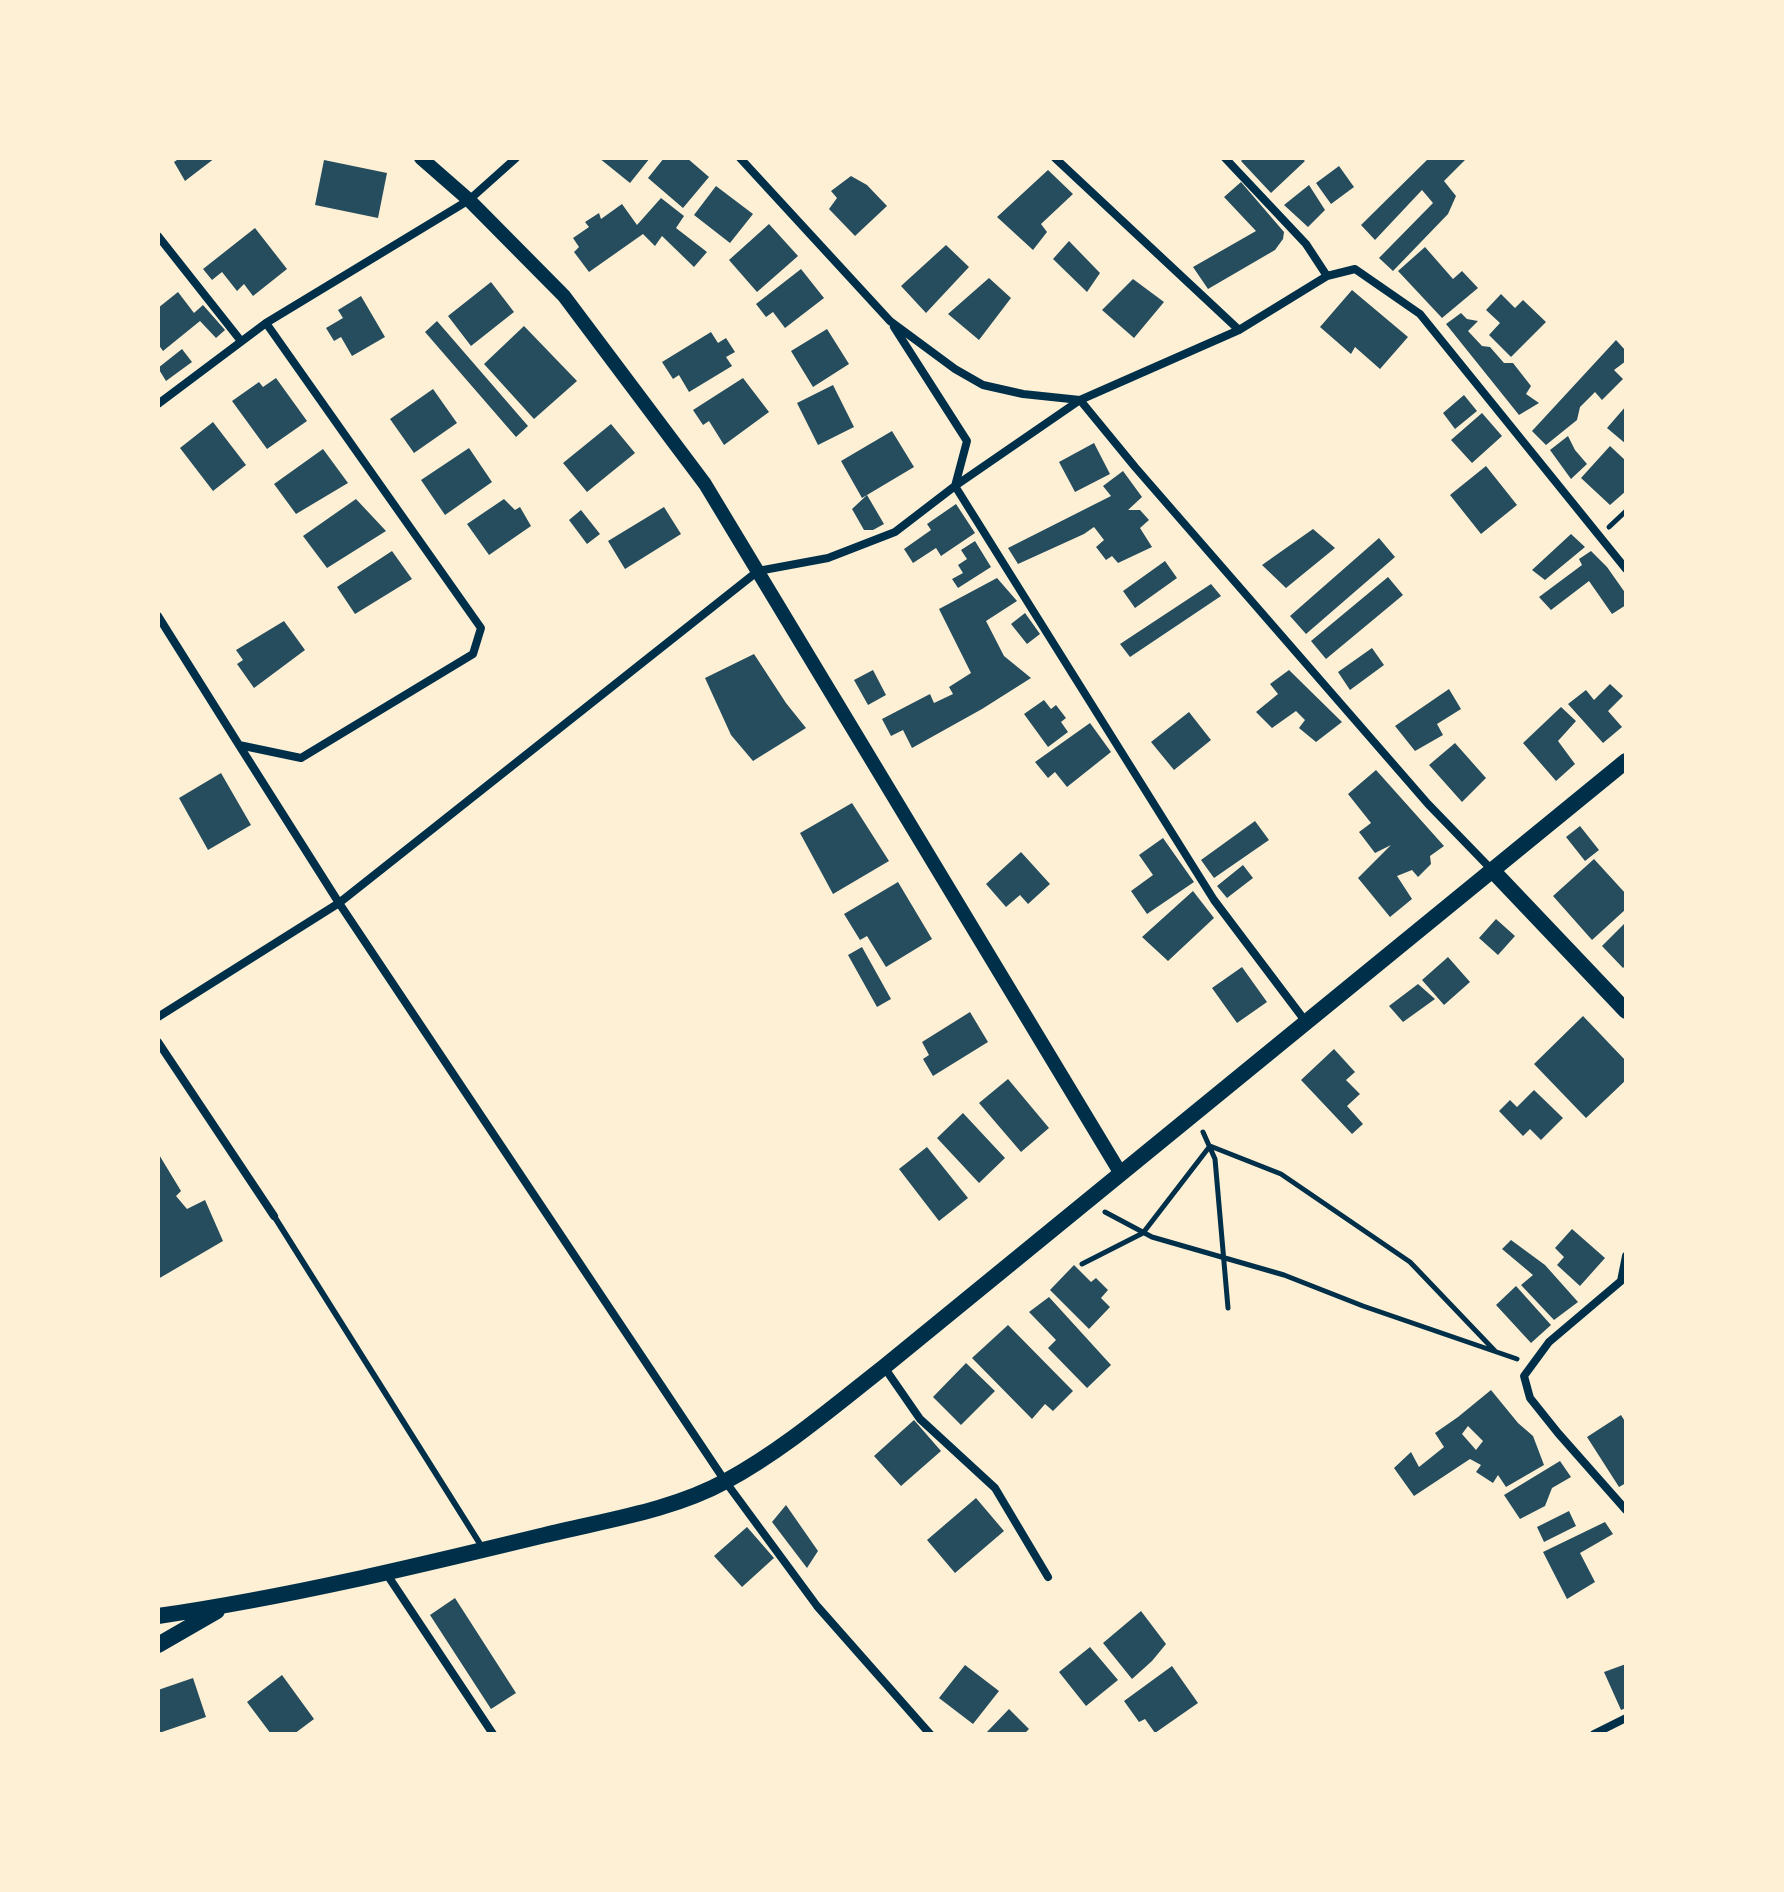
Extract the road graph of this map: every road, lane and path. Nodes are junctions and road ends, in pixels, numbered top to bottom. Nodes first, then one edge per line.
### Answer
1 (421, 158) edge
2 (516, 158) edge
3 (740, 158) edge
4 (1055, 158) edge
5 (1225, 158) edge
6 (469, 200) junction
7 (158, 236) edge
8 (1327, 276) junction
9 (890, 321) junction
10 (266, 323) junction
11 (1239, 330) junction
12 (241, 341) junction
13 (1080, 400) junction
14 (158, 404) edge
15 (955, 486) junction
16 (1626, 569) edge
17 (758, 571) junction
18 (158, 616) edge
19 (239, 745) junction
20 (1626, 761) edge
21 (1492, 870) junction
22 (339, 903) junction
23 (1626, 1011) edge
24 (158, 1017) edge
25 (1306, 1022) junction
26 (158, 1042) edge
27 (1194, 1114) junction
28 (1210, 1146) junction
29 (1121, 1174) junction
30 (1087, 1202) junction
31 (274, 1216) joint
32 (1143, 1233) junction
33 (1626, 1256) edge
34 (1224, 1257) junction
35 (1082, 1264) dead end
36 (1228, 1308) dead end
37 (1495, 1351) junction
38 (1533, 1364) junction
39 (884, 1367) junction
40 (725, 1481) junction
41 (1626, 1510) edge
42 (484, 1550) junction
43 (386, 1572) junction
44 (1048, 1577) dead end
45 (226, 1606) junction
46 (158, 1616) edge
47 (158, 1645) edge
48 (1626, 1718) edge
49 (493, 1734) edge
50 (930, 1734) edge
51 (1594, 1734) edge

1 - 6 street
2 - 6 street
3 - 9 street
4 - 11 street
5 - 8 street
6 - 10 street
6 - 17 street
7 - 12 street
8 - 11 street
8 - 16 street
9 - 13 street
9 - 15 street
10 - 12 street
10 - 19 street
11 - 13 street
12 - 14 street
13 - 15 street
13 - 21 street
15 - 17 street
15 - 25 street
17 - 22 street
17 - 29 street
18 - 19 street
19 - 22 street
20 - 21 main road
21 - 23 main road
21 - 25 main road
22 - 24 street
22 - 40 street
25 - 27 main road
26 - 31 street
27 - 28 path
27 - 29 main road
28 - 32 path
28 - 34 path
28 - 37 path
29 - 30 main road
30 - 32 path
30 - 39 main road
31 - 42 lane
32 - 34 path
32 - 35 path
33 - 38 street
34 - 36 path
34 - 37 path
37 - 38 path
38 - 41 street
39 - 40 main road
39 - 44 street
40 - 42 main road
40 - 50 street
42 - 43 main road
43 - 45 main road
43 - 49 street
45 - 46 main road
45 - 47 main road
48 - 51 street

